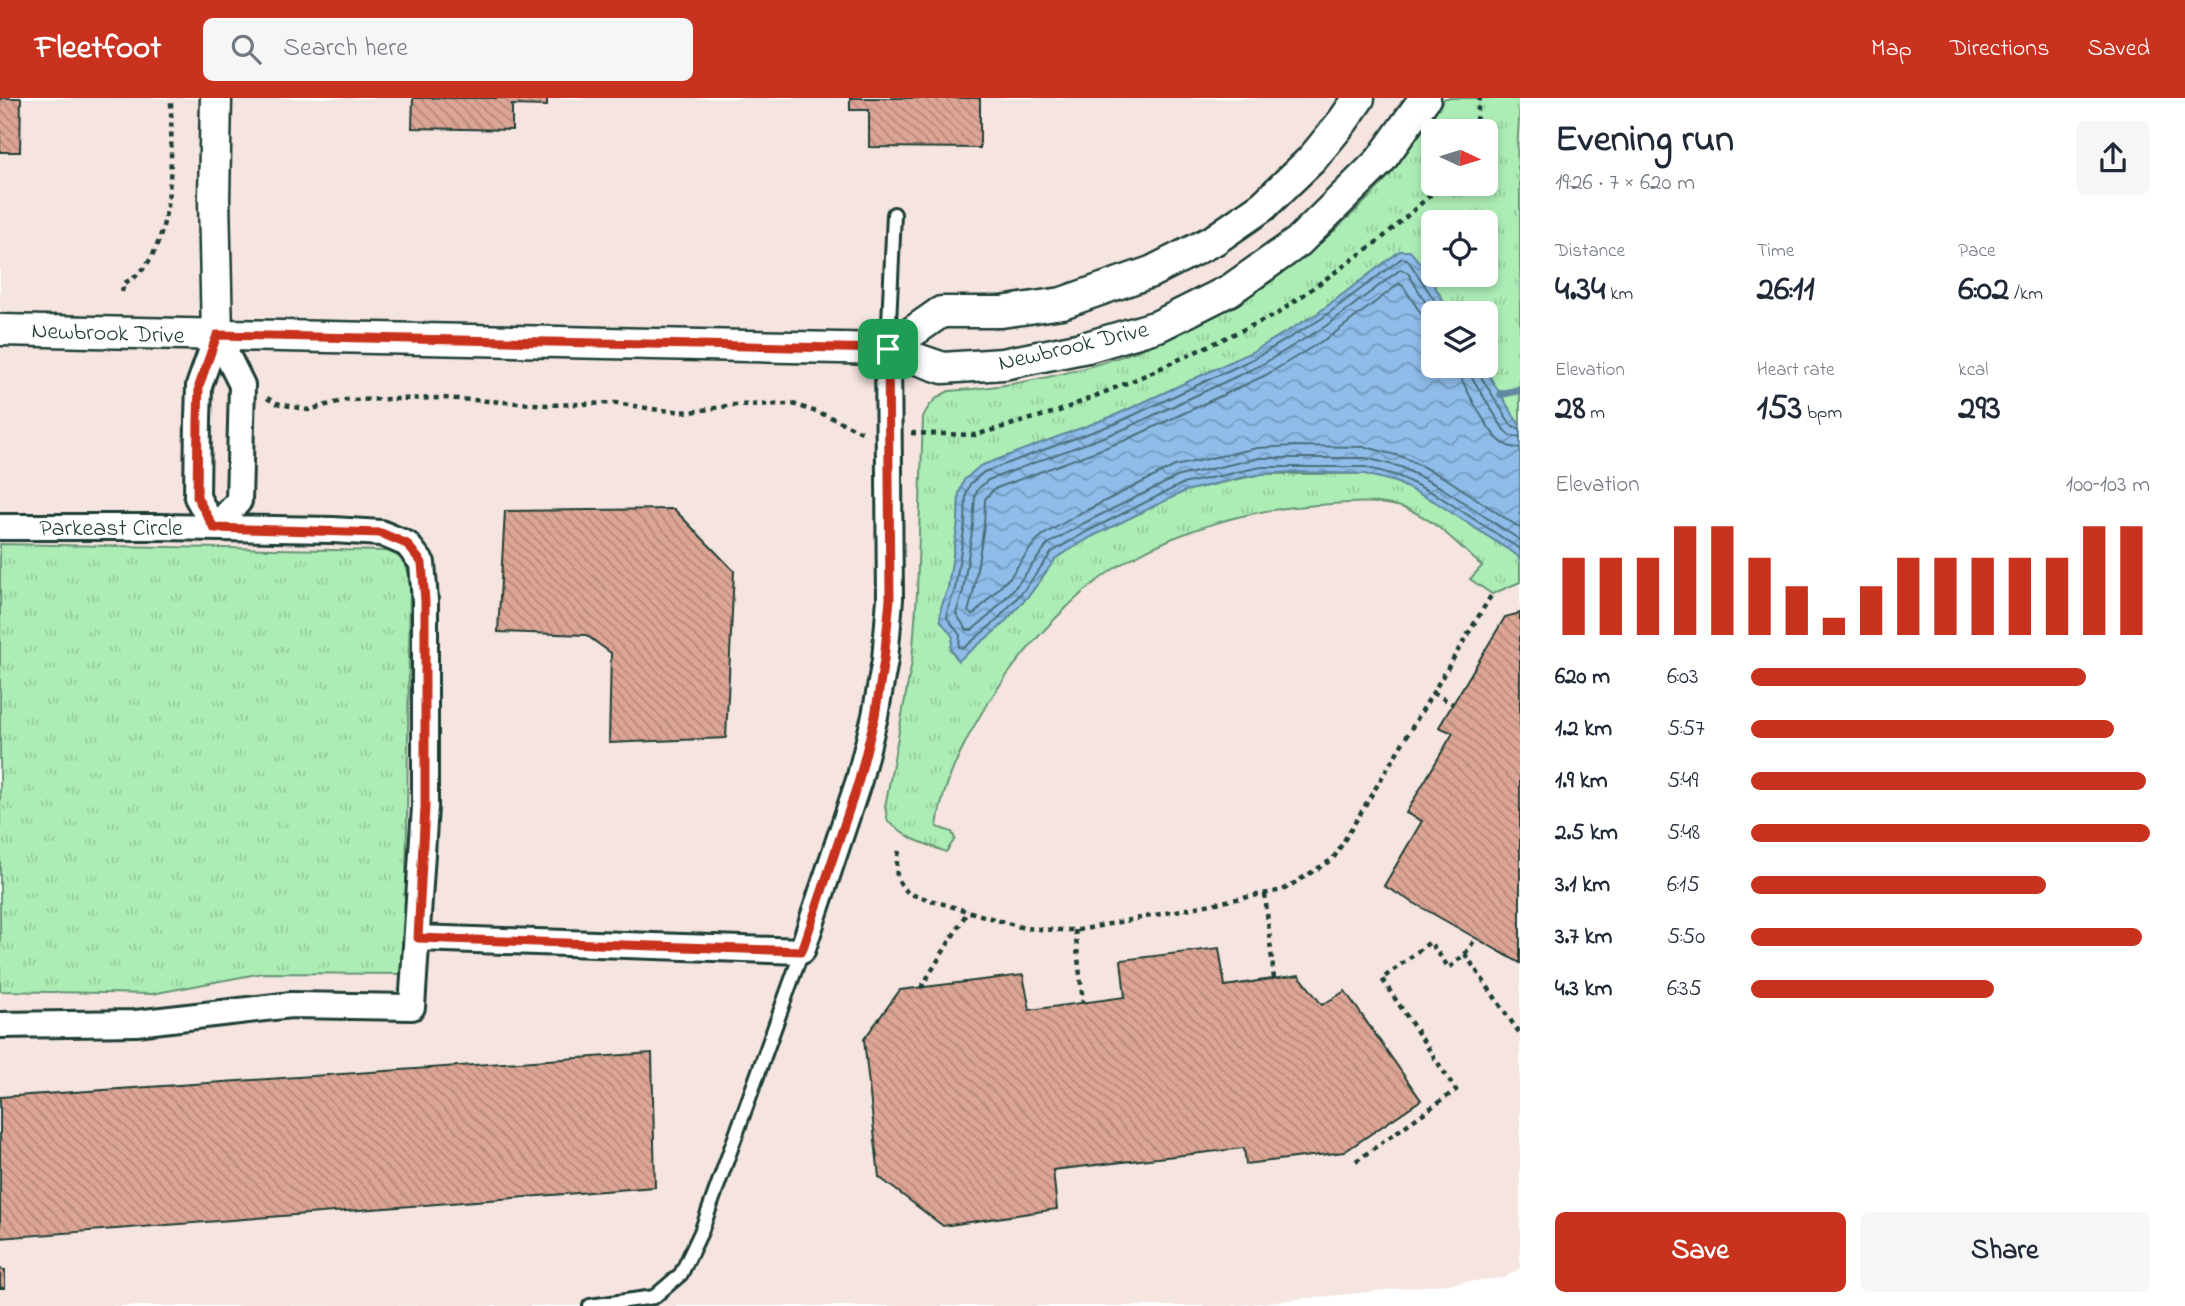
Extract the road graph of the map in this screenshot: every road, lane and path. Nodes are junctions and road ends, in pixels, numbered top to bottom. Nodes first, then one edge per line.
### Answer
1 (171, 98) edge
2 (216, 98) edge
3 (1359, 98) edge
4 (1425, 98) edge
5 (1480, 98) edge
6 (1476, 119) edge
7 (894, 214) dead end
8 (122, 292) dead end
9 (0, 330) edge
10 (217, 335) junction
11 (888, 349) junction
12 (0, 527) edge
13 (214, 528) junction
14 (1492, 594) dead end
15 (1433, 693) junction
16 (1453, 704) dead end
17 (899, 851) dead end
18 (1265, 894) junction
19 (968, 911) junction
20 (1075, 930) junction
21 (418, 938) junction
22 (1476, 938) dead end
23 (802, 951) junction
24 (1465, 954) junction
25 (1274, 979) dead end
26 (921, 988) dead end
27 (1083, 1003) dead end
28 (0, 1025) edge
29 (1520, 1034) edge
30 (1356, 1161) dead end
31 (590, 1306) edge

1 - 8 path
2 - 10 street
3 - 11 street, Newbrook Drive
4 - 11 street, Newbrook Drive
5 - 6 path
7 - 11 lane
9 - 10 street, Newbrook Drive
10 - 11 street, Newbrook Drive
10 - 13 street
10 - 13 street
11 - 23 street
12 - 13 street, Parkeast Circle
13 - 21 street, Parkeast Circle
14 - 15 path
15 - 16 path
15 - 18 path
17 - 19 path
18 - 20 path
18 - 25 path
19 - 20 path
19 - 26 path
20 - 27 path
21 - 23 street
21 - 28 street, Parkeast Circle
22 - 24 path
23 - 31 lane
24 - 29 path
24 - 30 path

